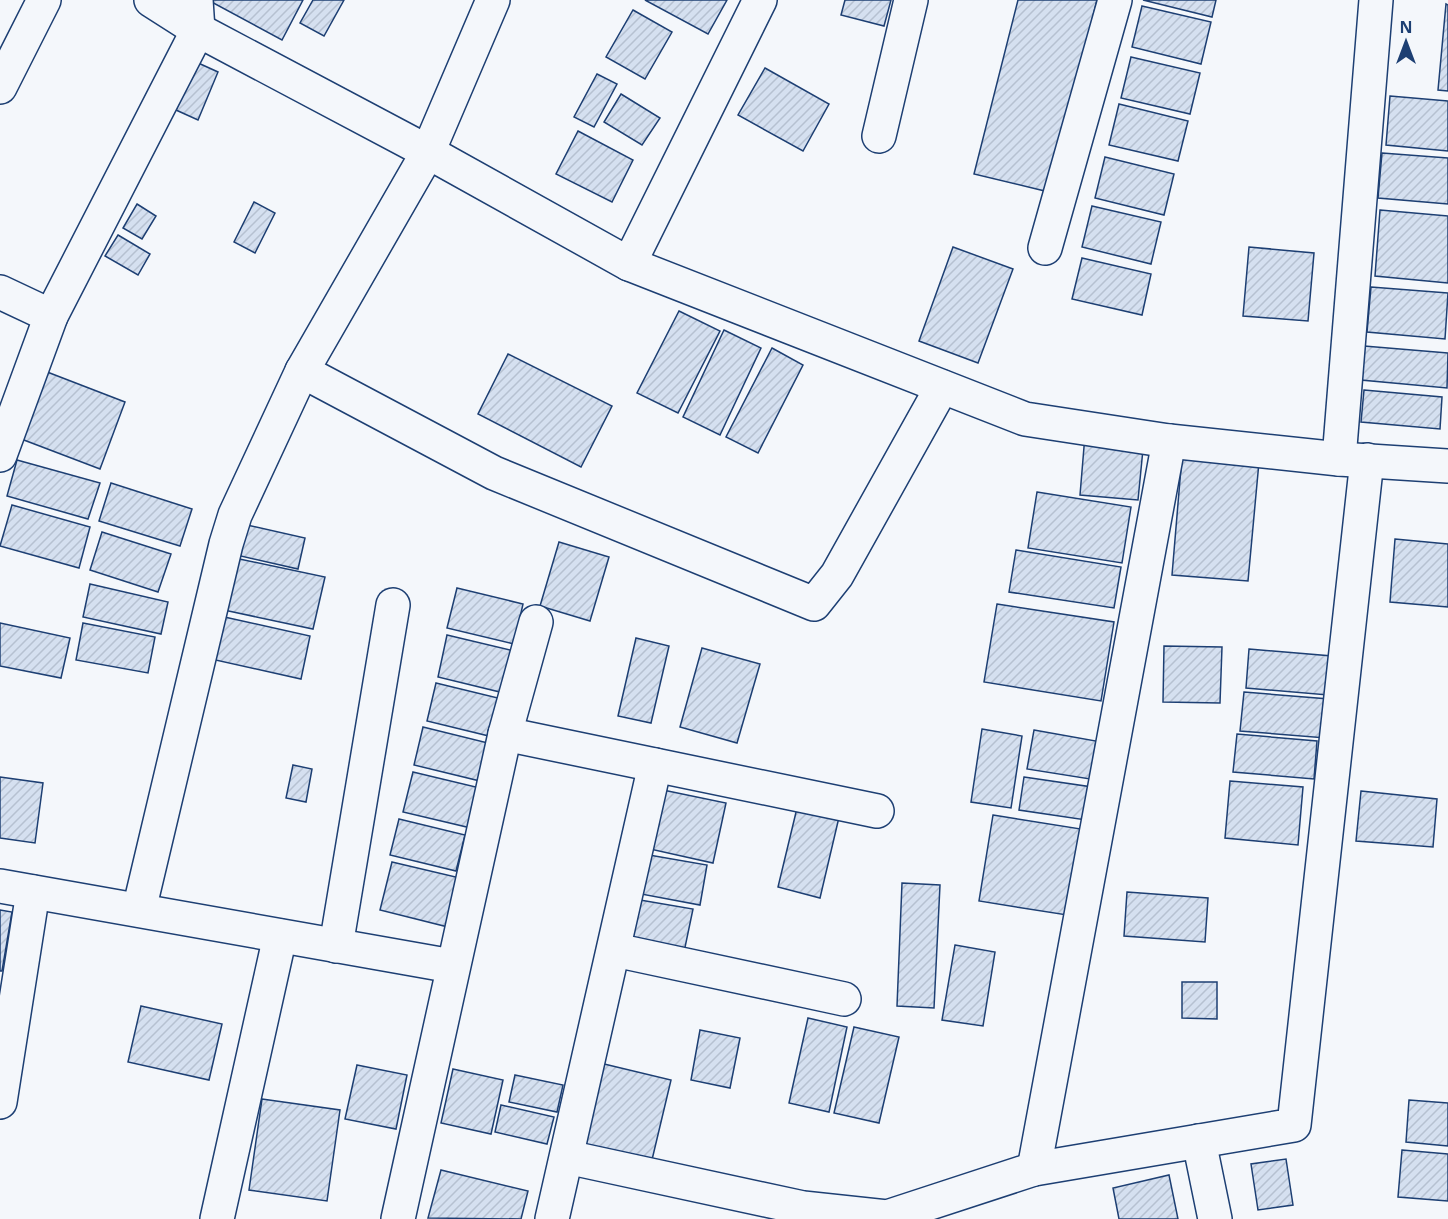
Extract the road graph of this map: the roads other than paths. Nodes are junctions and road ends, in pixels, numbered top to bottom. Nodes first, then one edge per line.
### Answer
1 (44, 0) edge
2 (152, 0) edge
3 (493, 0) edge
4 (760, 0) edge
5 (911, 0) edge
6 (1115, 0) edge
7 (1376, 0) edge
8 (197, 15) edge
9 (0, 87) edge
10 (879, 136) dead end
11 (428, 152) junction
12 (1045, 248) dead end
13 (629, 264) junction
14 (0, 292) edge
15 (51, 316) junction
16 (302, 371) junction
17 (942, 387) junction
18 (1169, 441) junction
19 (0, 456) edge
20 (1353, 459) junction
21 (1448, 466) edge
22 (393, 605) dead end
23 (536, 622) dead end
24 (506, 734) junction
25 (655, 765) junction
26 (877, 811) dead end
27 (0, 886) edge
28 (33, 892) junction
29 (139, 910) junction
30 (280, 936) junction
31 (336, 946) junction
32 (615, 950) junction
33 (452, 966) junction
34 (844, 999) dead end
35 (0, 1102) edge
36 (1199, 1141) junction
37 (567, 1157) junction
38 (1034, 1169) junction
39 (803, 1213) edge
40 (217, 1219) edge
41 (398, 1219) edge
42 (552, 1219) edge
43 (1215, 1219) edge

1 - 9 street
2 - 8 street
3 - 11 street
4 - 13 street
5 - 10 street
6 - 12 street
7 - 20 street
8 - 11 street
8 - 15 street
11 - 13 street
11 - 16 street
13 - 17 street
14 - 15 street
15 - 19 street
16 - 17 street
16 - 29 street
17 - 18 street
18 - 20 street
18 - 38 street
20 - 21 street
20 - 36 street
22 - 31 street
23 - 24 street
24 - 25 street
24 - 33 street
25 - 26 street
25 - 32 street
27 - 28 street
28 - 29 street
28 - 35 street
29 - 30 street
30 - 31 street
30 - 40 street
31 - 33 street
32 - 34 street
32 - 37 street
33 - 41 street
36 - 38 street
36 - 43 street
37 - 39 street
37 - 42 street
38 - 39 street

